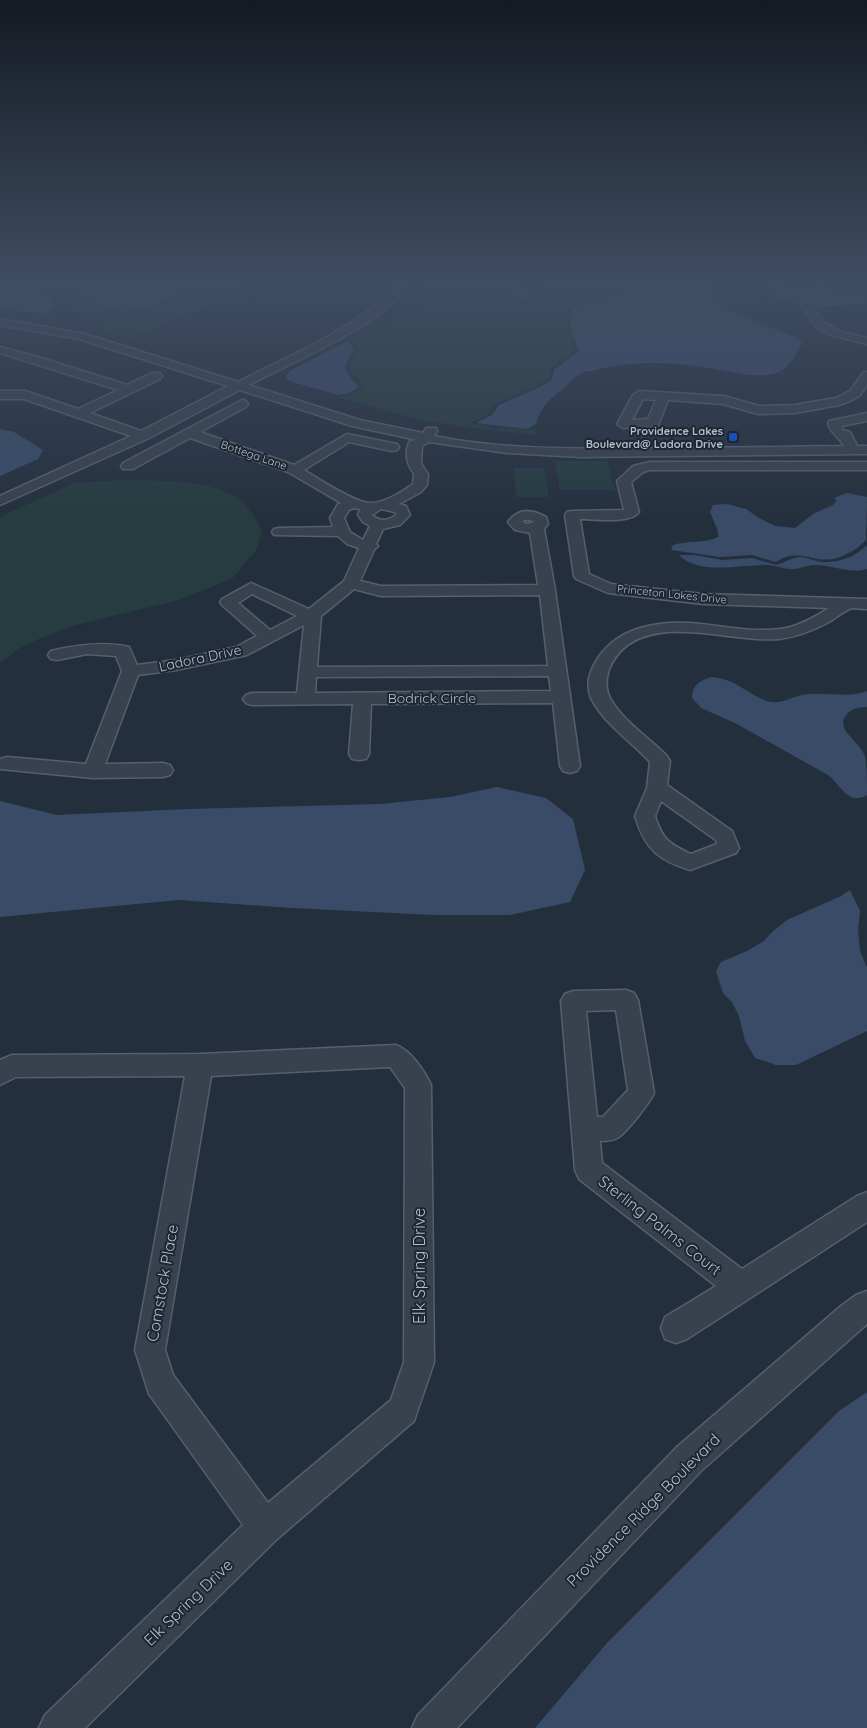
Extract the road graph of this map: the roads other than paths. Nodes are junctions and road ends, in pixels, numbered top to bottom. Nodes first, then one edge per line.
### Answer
1 (39, 361) edge
2 (157, 361) edge
3 (174, 361) edge
4 (274, 361) edge
5 (288, 361) edge
6 (156, 376) dead end
7 (867, 376) edge
8 (252, 380) junction
9 (224, 382) junction
10 (238, 382) junction
11 (129, 390) junction
12 (0, 395) edge
13 (663, 396) dead end
14 (851, 396) junction
15 (867, 397) edge
16 (867, 403) edge
17 (242, 404) dead end
18 (79, 414) junction
19 (867, 417) edge
20 (867, 423) edge
21 (189, 433) junction
22 (136, 434) junction
23 (867, 441) edge
24 (848, 442) junction
25 (427, 444) junction
26 (392, 448) dead end
27 (867, 450) edge
28 (325, 451) junction
29 (128, 466) dead end
30 (867, 466) edge
31 (296, 470) junction
32 (322, 487) junction
33 (0, 501) edge
34 (407, 502) junction
35 (353, 503) junction
36 (378, 506) junction
37 (536, 527) dead end
38 (341, 531) junction
39 (279, 532) dead end
40 (374, 534) junction
41 (351, 583) junction
42 (547, 590) junction
43 (846, 604) junction
44 (867, 604) edge
45 (312, 615) junction
46 (268, 637) junction
47 (57, 655) dead end
48 (131, 671) junction
49 (557, 671) junction
50 (307, 672) junction
51 (561, 697) junction
52 (362, 698) junction
53 (252, 699) dead end
54 (304, 699) junction
55 (359, 754) dead end
56 (7, 764) dead end
57 (570, 766) dead end
58 (163, 770) dead end
59 (93, 771) junction
60 (657, 788) junction
61 (200, 1065) junction
62 (0, 1074) edge
63 (585, 1129) junction
64 (867, 1206) edge
65 (740, 1286) junction
66 (867, 1306) edge
67 (676, 1328) dead end
68 (265, 1526) junction
69 (58, 1728) edge
70 (431, 1728) edge

1 - 11 street
2 - 9 street
3 - 10 street
4 - 10 street
5 - 8 street
6 - 11 street
7 - 14 street
8 - 10 street
8 - 25 street
9 - 10 street
9 - 22 street
10 - 22 street
10 - 25 street
11 - 18 street
12 - 18 street
13 - 14 street
14 - 15 street
14 - 16 street
17 - 21 street
18 - 22 street
19 - 24 street
20 - 24 street
21 - 29 street
21 - 31 street, Bottega Lane
22 - 33 street
23 - 24 street
24 - 25 street
24 - 27 street
25 - 34 street
25 - 34 street
26 - 28 street
28 - 31 street
28 - 32 street
30 - 43 street, Princeton Lakes Drive
31 - 32 street, Bottega Lane
32 - 35 street, Bottega Lane
34 - 36 street, Bottega Lane
34 - 40 street
35 - 36 street, Bottega Lane
35 - 38 street
36 - 40 street
37 - 42 street
38 - 39 street
38 - 40 street
40 - 41 street, Ladora Drive
41 - 42 street
41 - 45 street, Ladora Drive
42 - 49 street
43 - 44 street, Princeton Lakes Drive
43 - 60 street
45 - 46 street, Ladora Drive
45 - 46 street
45 - 50 street
46 - 48 street, Ladora Drive
47 - 48 street
48 - 59 street
49 - 50 street, Bodrick Circle
49 - 51 street
50 - 54 street
51 - 52 street, Bodrick Circle
51 - 57 street
52 - 54 street, Bodrick Circle
52 - 55 street
53 - 54 street, Bodrick Circle
56 - 59 street
58 - 59 street
60 - 60 street
61 - 62 street, Elk Spring Drive
61 - 68 street, Comstock Place
61 - 68 street, Elk Spring Drive
63 - 63 street, Sterling Palms Court
63 - 65 street, Sterling Palms Court
64 - 65 street
65 - 67 street
66 - 70 street, Providence Ridge Boulevard
68 - 69 street, Elk Spring Drive

